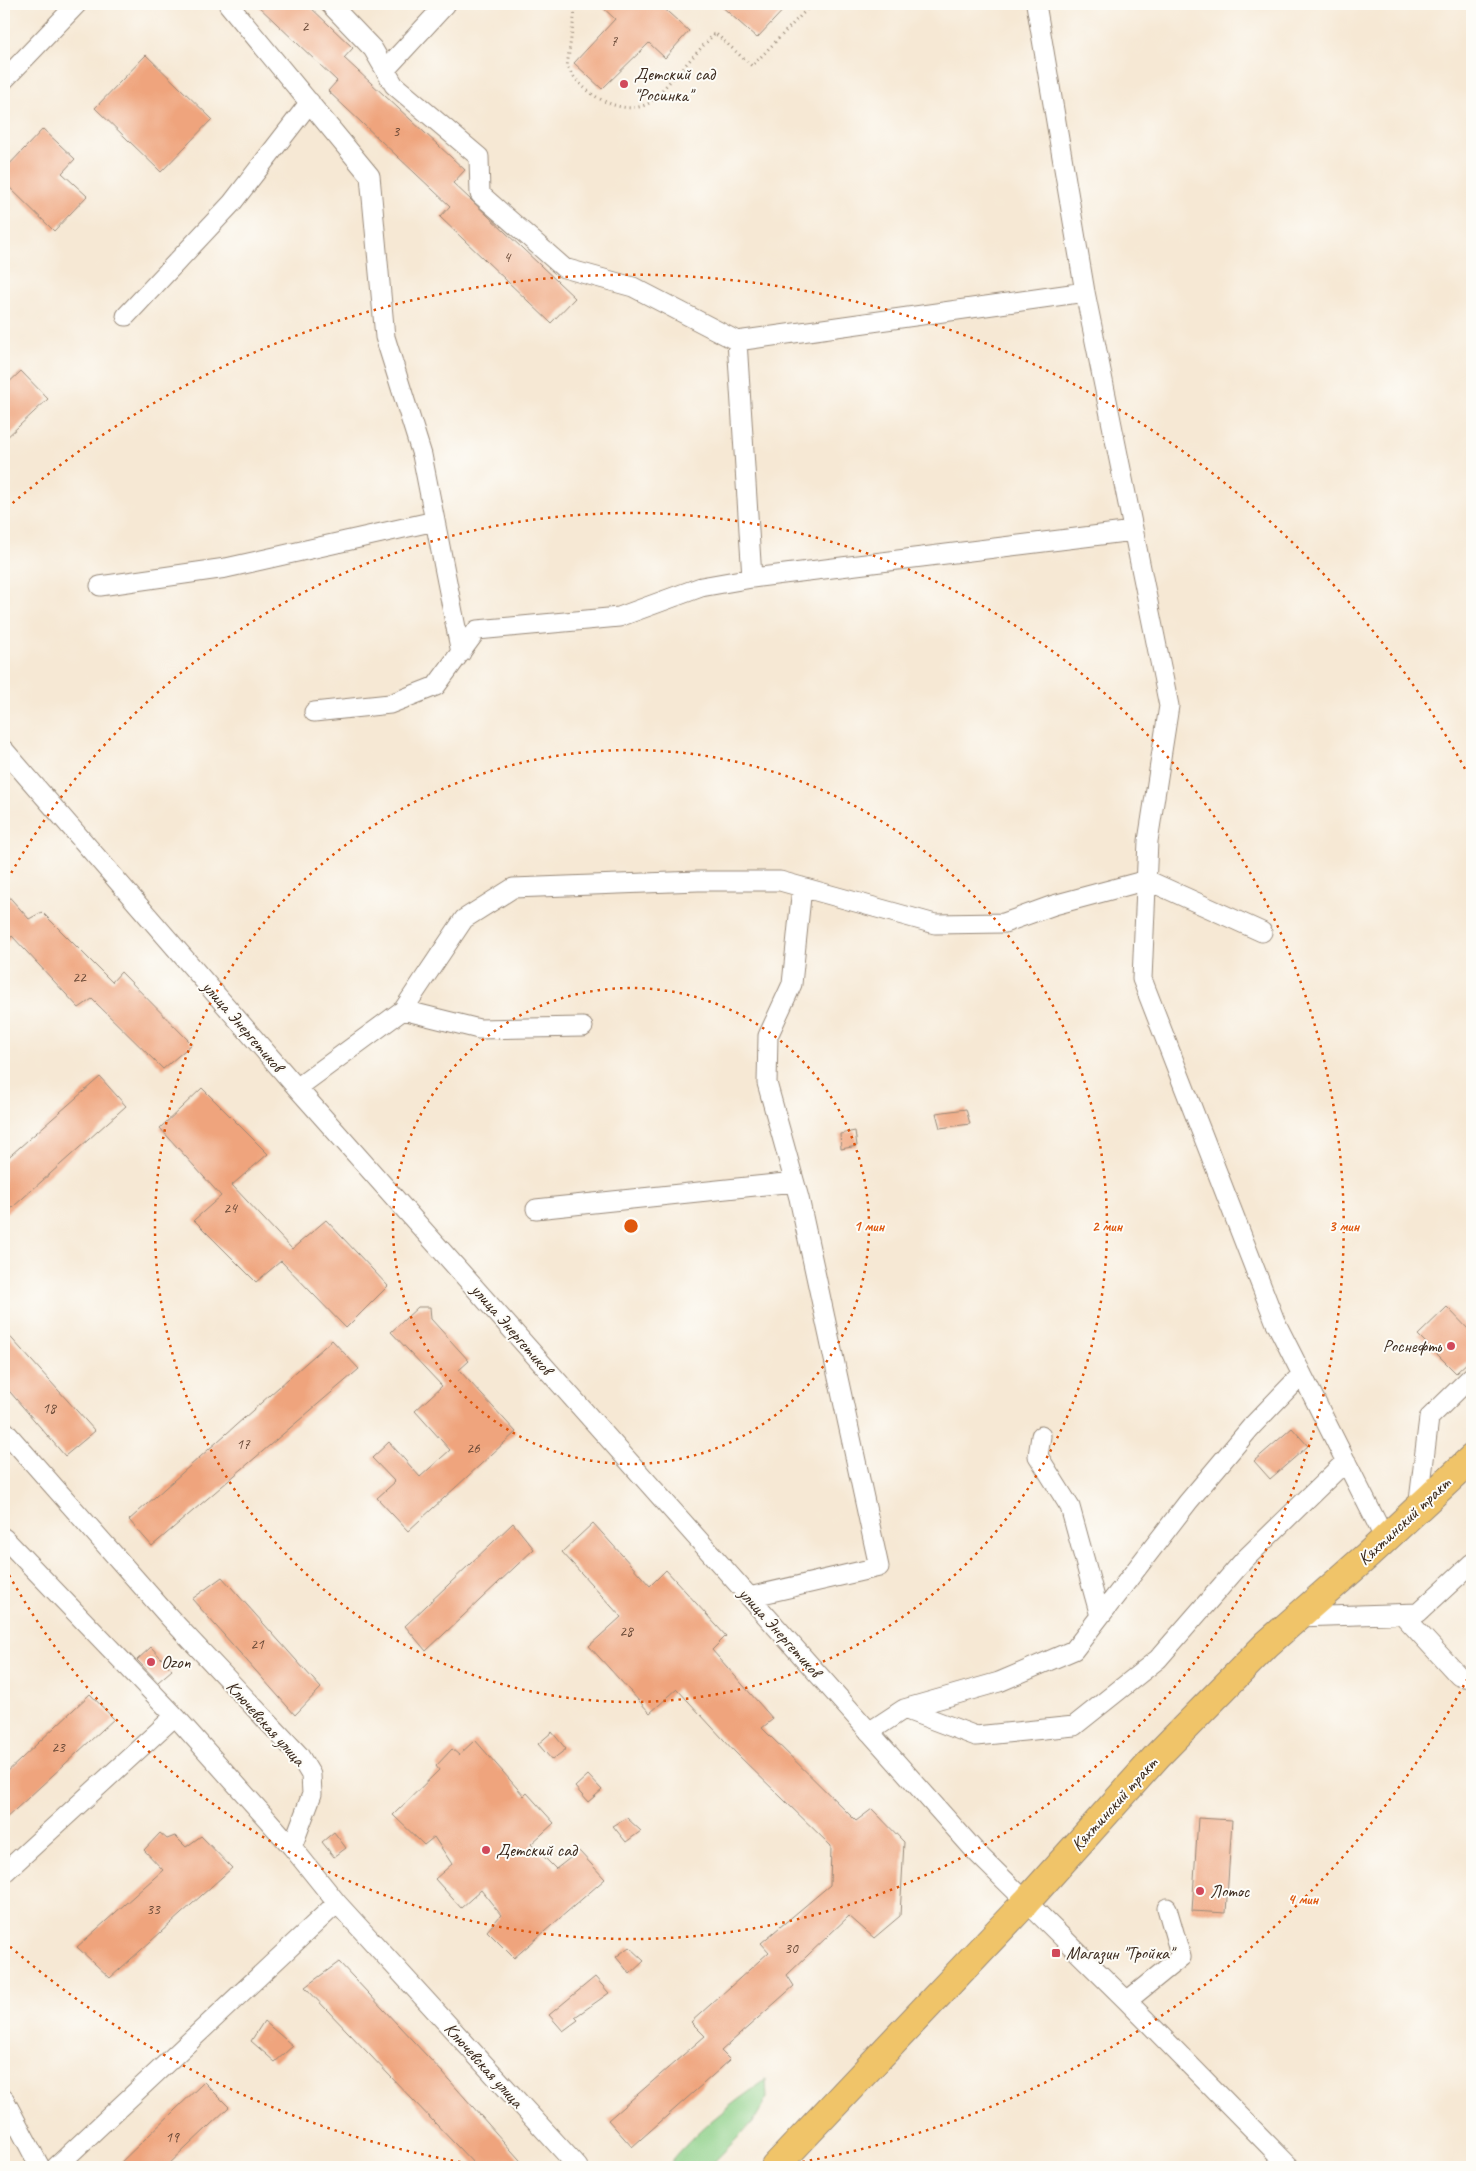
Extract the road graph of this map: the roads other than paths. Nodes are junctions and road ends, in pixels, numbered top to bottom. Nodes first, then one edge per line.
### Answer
1 (77, 4) edge
2 (228, 4) edge
3 (330, 4) edge
4 (446, 4) edge
5 (1036, 4) edge
6 (385, 70) junction
7 (4, 80) edge
8 (310, 102) junction
9 (1085, 292) junction
10 (126, 316) dead end
11 (737, 341) junction
12 (435, 521) junction
13 (1133, 531) junction
14 (752, 578) junction
15 (100, 586) dead end
16 (461, 652) junction
17 (314, 712) dead end
18 (4, 750) edge
19 (1147, 880) junction
20 (802, 886) junction
21 (1262, 932) dead end
22 (403, 1010) junction
23 (583, 1027) dead end
24 (297, 1088) junction
25 (794, 1182) junction
26 (536, 1209) dead end
27 (1302, 1374) junction
28 (1472, 1376) edge
29 (4, 1430) edge
30 (1042, 1436) dead end
31 (1472, 1458) edge
32 (1346, 1461) junction
33 (1418, 1509) junction
34 (4, 1538) edge
35 (1385, 1539) junction
36 (1472, 1563) edge
37 (749, 1597) junction
38 (1402, 1614) junction
39 (1100, 1616) junction
40 (1298, 1617) junction
41 (1472, 1678) edge
42 (904, 1709) junction
43 (175, 1716) junction
44 (868, 1732) junction
45 (292, 1847) junction
46 (4, 1873) edge
47 (1026, 1902) junction
48 (337, 1903) junction
49 (1167, 1908) dead end
50 (1127, 2001) junction
51 (4, 2099) edge
52 (40, 2167) edge
53 (56, 2167) edge
54 (578, 2167) edge
55 (775, 2167) edge
56 (1290, 2167) edge

1 - 7 street
2 - 8 street
3 - 6 street
4 - 6 street
5 - 9 street
6 - 11 street
8 - 10 street
8 - 12 street
9 - 11 street
9 - 13 street
11 - 14 street
12 - 15 street
12 - 16 street
13 - 14 street
13 - 19 street
14 - 16 street
16 - 17 street
18 - 24 street, улица Энергетиков
19 - 20 street
19 - 21 street
19 - 27 street
20 - 22 street
20 - 25 street
22 - 23 street
22 - 24 street
24 - 37 street, улица Энергетиков
25 - 26 street
25 - 37 street
27 - 32 street
27 - 39 street
28 - 33 street
29 - 45 street, Ключевская улица
30 - 39 street
31 - 33 highway, Кяхтинский тракт
32 - 35 street
32 - 42 street
33 - 35 highway, Кяхтинский тракт
34 - 43 street
35 - 40 highway, Кяхтинский тракт
36 - 38 street
37 - 44 street, улица Энергетиков
38 - 40 street
38 - 41 street
39 - 42 street
40 - 47 highway, Кяхтинский тракт
42 - 44 street
43 - 45 street
43 - 46 street
44 - 47 street, улица Энергетиков
45 - 48 street, Ключевская улица
47 - 50 street, улица Энергетиков
47 - 55 highway, Кяхтинский тракт
48 - 53 street
48 - 54 street, Ключевская улица
49 - 50 street
50 - 56 street, улица Энергетиков
51 - 52 street

